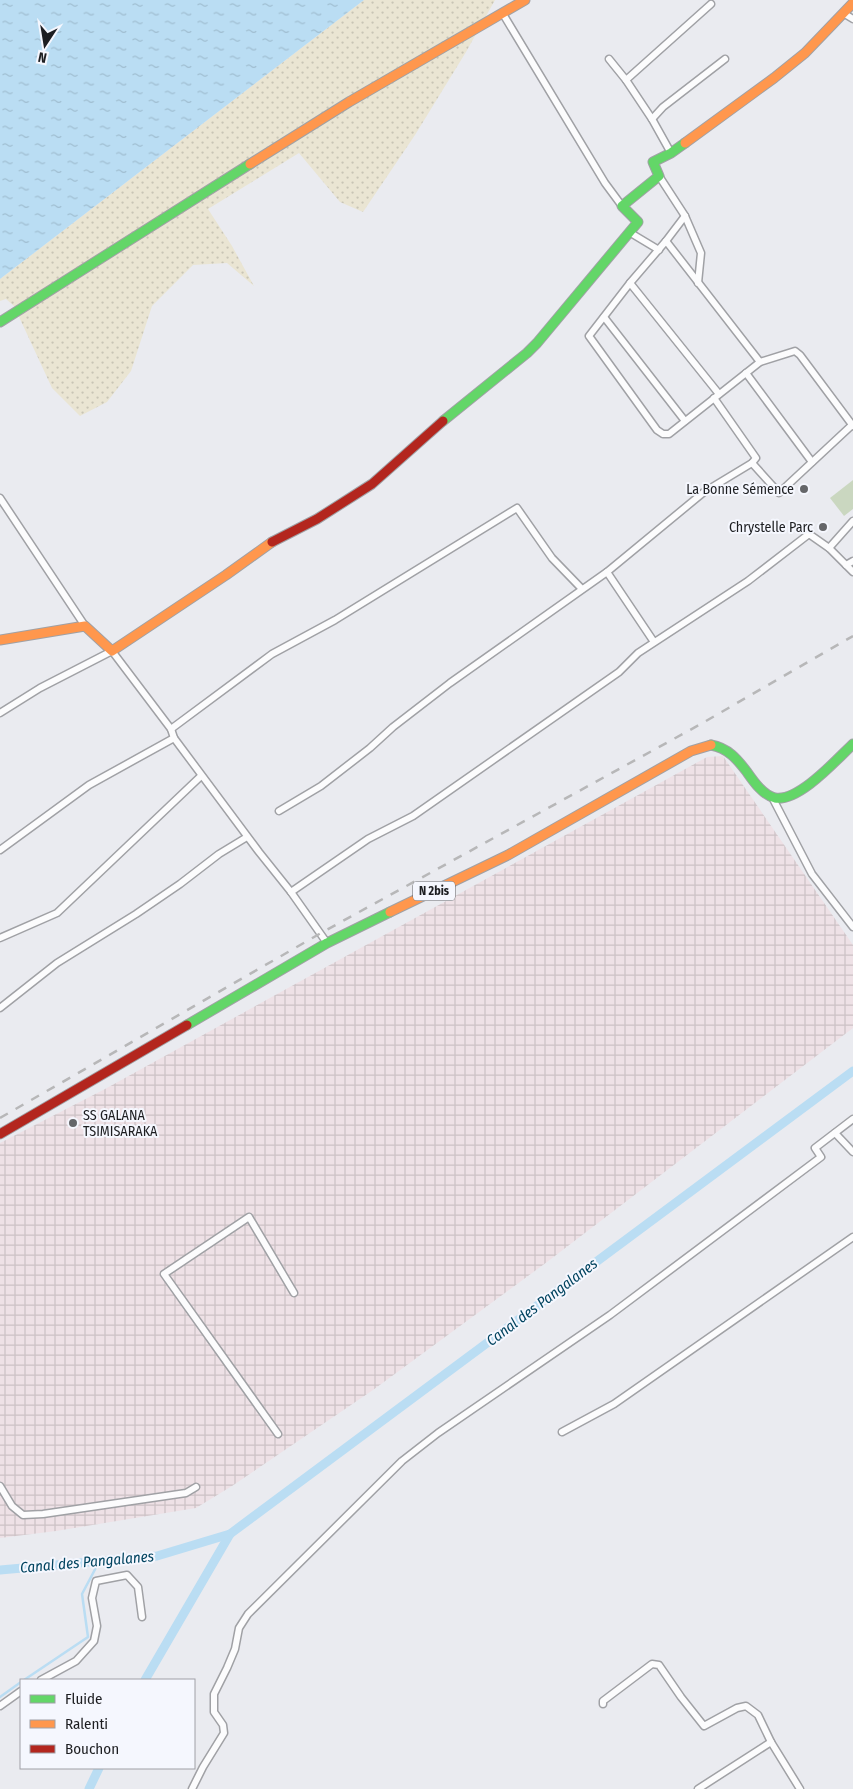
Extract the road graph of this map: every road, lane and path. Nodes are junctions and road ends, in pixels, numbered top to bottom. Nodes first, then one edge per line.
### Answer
1 (524, 0) edge
2 (853, 3) edge
3 (711, 4) dead end
4 (843, 13) junction
5 (503, 14) junction
6 (853, 19) edge
7 (609, 59) dead end
8 (725, 59) dead end
9 (626, 80) junction
10 (652, 119) junction
11 (671, 152) junction
12 (659, 176) junction
13 (622, 206) junction
14 (685, 216) junction
15 (629, 232) junction
16 (666, 241) junction
17 (659, 250) junction
18 (630, 283) junction
19 (698, 283) junction
20 (604, 317) junction
21 (0, 322) edge
22 (760, 362) junction
23 (746, 373) junction
24 (716, 396) junction
25 (685, 422) junction
26 (853, 426) edge
27 (812, 462) junction
28 (752, 463) junction
29 (0, 498) edge
30 (853, 521) edge
31 (829, 548) junction
32 (853, 561) edge
33 (846, 565) junction
34 (607, 572) junction
35 (853, 572) edge
36 (582, 589) junction
37 (85, 626) junction
38 (0, 640) edge
39 (654, 642) junction
40 (112, 651) junction
41 (0, 712) edge
42 (170, 729) junction
43 (174, 738) junction
44 (853, 744) edge
45 (201, 776) junction
46 (772, 797) junction
47 (279, 811) dead end
48 (247, 837) junction
49 (0, 850) edge
50 (291, 892) junction
51 (853, 928) edge
52 (0, 938) edge
53 (327, 943) junction
54 (0, 1008) edge
55 (853, 1119) edge
56 (835, 1133) junction
57 (0, 1134) edge
58 (853, 1152) edge
59 (853, 1237) edge
60 (294, 1293) dead end
61 (562, 1432) dead end
62 (278, 1434) dead end
63 (0, 1486) edge
64 (196, 1487) dead end
65 (142, 1617) dead end
66 (43, 1679) edge
67 (20, 1692) edge
68 (603, 1704) dead end
69 (0, 1706) edge
70 (772, 1742) junction
71 (192, 1789) edge
72 (698, 1789) edge
73 (800, 1789) edge

1 - 5 main road
2 - 4 main road
3 - 9 street
4 - 6 street
4 - 11 main road
5 - 13 street
5 - 21 main road
7 - 9 street
8 - 10 street
9 - 10 street
10 - 11 street
11 - 12 main road
12 - 13 main road
12 - 14 street
13 - 15 main road
14 - 16 street
14 - 19 street
15 - 17 street
15 - 40 main road
16 - 17 street
16 - 19 street
17 - 18 street
18 - 20 street
18 - 24 street
19 - 22 street
20 - 25 street
20 - 25 street
22 - 23 street
22 - 26 street
23 - 24 street
23 - 27 street
24 - 25 street
24 - 28 street
26 - 27 street
27 - 28 street
28 - 34 street
29 - 37 street
30 - 31 street
31 - 33 street
31 - 39 street
32 - 33 street
33 - 35 street
34 - 36 street
34 - 39 street
36 - 42 street
36 - 47 street
37 - 38 main road
37 - 40 main road
39 - 50 street
40 - 41 street
40 - 42 street
42 - 43 street
43 - 45 street
43 - 49 street
44 - 46 main road
45 - 48 street
45 - 52 street
46 - 51 street
46 - 53 main road, N 2bis
48 - 50 street
48 - 54 street
50 - 53 street
53 - 57 main road, N 2bis
55 - 56 street
56 - 58 street
56 - 71 street
59 - 61 street
60 - 62 street
63 - 64 street
65 - 66 street
67 - 69 street
68 - 70 street
70 - 72 street
70 - 73 street

